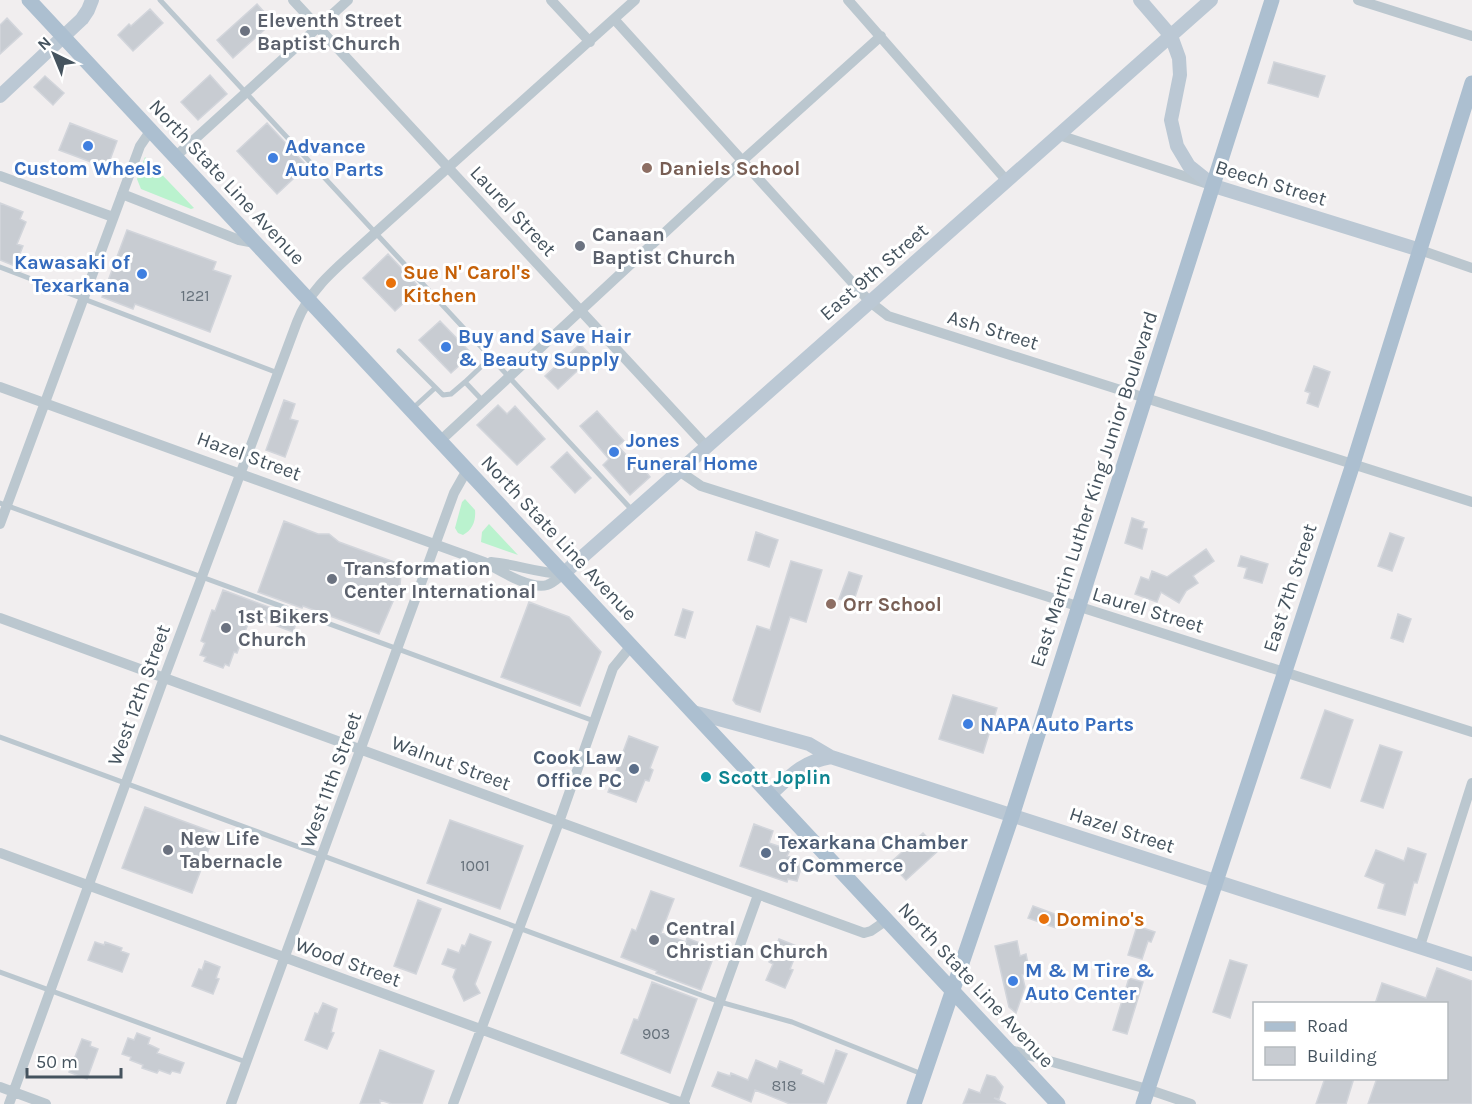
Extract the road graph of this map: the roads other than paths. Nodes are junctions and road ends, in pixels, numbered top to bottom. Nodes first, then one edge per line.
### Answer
1 (29, 0) edge
2 (92, 0) edge
3 (160, 0) edge
4 (293, 0) edge
5 (348, 0) edge
6 (551, 0) edge
7 (635, 0) edge
8 (848, 0) edge
9 (1140, 0) edge
10 (1211, 0) edge
11 (1272, 0) edge
12 (1358, 0) edge
13 (614, 19) junction
14 (318, 27) junction
15 (63, 36) junction
16 (880, 36) junction
17 (1171, 36) junction
18 (1472, 36) edge
19 (590, 42) junction
20 (1472, 83) edge
21 (246, 93) junction
22 (0, 96) edge
23 (151, 130) junction
24 (1059, 135) junction
25 (175, 157) junction
26 (742, 161) junction
27 (448, 167) junction
28 (0, 176) edge
29 (1007, 181) junction
30 (1214, 186) junction
31 (122, 194) junction
32 (113, 217) junction
33 (376, 233) junction
34 (255, 243) junction
35 (1420, 250) junction
36 (0, 267) edge
37 (1472, 268) edge
38 (83, 300) junction
39 (307, 300) junction
40 (870, 302) junction
41 (581, 311) junction
42 (399, 351) dead end
43 (485, 363) dead end
44 (278, 373) junction
45 (509, 377) junction
46 (465, 382) junction
47 (0, 387) edge
48 (435, 388) junction
49 (1146, 397) junction
50 (483, 401) junction
51 (46, 404) junction
52 (411, 410) junction
53 (440, 441) junction
54 (706, 446) junction
55 (1353, 464) junction
56 (467, 470) junction
57 (679, 471) junction
58 (241, 473) junction
59 (1472, 502) edge
60 (4, 504) edge
61 (634, 511) junction
62 (0, 525) edge
63 (436, 545) junction
64 (563, 574) junction
65 (201, 577) junction
66 (1078, 607) junction
67 (0, 618) edge
68 (631, 646) junction
69 (398, 650) junction
70 (1284, 672) junction
71 (164, 678) junction
72 (693, 712) junction
73 (594, 721) junction
74 (1472, 732) edge
75 (0, 737) edge
76 (361, 749) junction
77 (831, 757) junction
78 (1472, 783) edge
79 (126, 784) junction
80 (770, 795) junction
81 (1012, 816) junction
82 (559, 822) junction
83 (0, 853) edge
84 (322, 857) junction
85 (1217, 881) junction
86 (90, 885) junction
87 (758, 895) junction
88 (887, 921) junction
89 (519, 928) junction
90 (1420, 946) junction
91 (285, 959) junction
92 (1472, 964) edge
93 (0, 972) edge
94 (51, 990) junction
95 (953, 991) junction
96 (720, 1002) junction
97 (482, 1029) junction
98 (1007, 1049) junction
99 (246, 1062) junction
100 (925, 1075) junction
101 (0, 1087) edge
102 (14, 1092) junction
103 (1145, 1097) edge
104 (9, 1104) edge
105 (46, 1104) edge
106 (231, 1104) edge
107 (453, 1104) edge
108 (684, 1104) edge
109 (914, 1104) edge
110 (1058, 1104) edge
111 (1191, 1104) edge

1 - 15 main road, North State Line Avenue
2 - 15 street
3 - 21 lane
4 - 14 street, Laurel Street
5 - 14 street
6 - 19 street
7 - 13 street, West 12th Street
8 - 16 street
9 - 17 street
10 - 17 street, East 9th Street
11 - 30 main road, East Martin Luther King Junior Boulevard
12 - 18 street
13 - 19 street, West 12th Street
13 - 26 street, Ash Street
14 - 21 street
14 - 27 street, Laurel Street
15 - 22 street
15 - 23 main road, North State Line Avenue
16 - 26 street
16 - 29 street
17 - 24 street, East 9th Street
17 - 30 street
19 - 27 street, West 12th Street
20 - 35 main road, East 7th Street
21 - 25 street
21 - 33 lane
23 - 25 main road, North State Line Avenue
23 - 31 street
24 - 29 street, East 9th Street
24 - 30 street, Beech Street
25 - 34 main road, North State Line Avenue
26 - 40 street, Ash Street
26 - 41 street
27 - 33 street, West 12th Street
27 - 41 street, Laurel Street
28 - 32 street
29 - 40 street, East 9th Street
30 - 35 street, Beech Street
30 - 49 main road, East Martin Luther King Junior Boulevard
31 - 32 street
31 - 34 street
32 - 38 street
33 - 39 street, West 12th Street
33 - 45 lane
34 - 39 main road, North State Line Avenue
35 - 37 street, Beech Street
35 - 55 main road, East 7th Street
36 - 38 lane
38 - 44 lane
38 - 51 street
39 - 44 street, West 12th Street
39 - 52 main road, North State Line Avenue
40 - 49 street, Ash Street
40 - 54 street, East 9th Street
41 - 45 street
41 - 54 street, Laurel Street
42 - 48 lane
43 - 46 lane
44 - 58 street, West 12th Street
45 - 50 street
45 - 61 lane
46 - 48 lane
46 - 50 lane
47 - 51 street, Hazel Street
48 - 52 lane
49 - 55 street, Ash Street
49 - 66 main road, East Martin Luther King Junior Boulevard
50 - 53 street
51 - 58 street, Hazel Street
51 - 60 street
52 - 53 main road, North State Line Avenue
53 - 56 main road, North State Line Avenue
54 - 57 street, East 9th Street
55 - 59 street, Ash Street
55 - 70 main road, East 7th Street
56 - 63 street, West 11th Street
56 - 64 main road, North State Line Avenue
57 - 61 street, East 9th Street
57 - 66 street, Laurel Street
58 - 63 street, Hazel Street
58 - 65 street, West 12th Street
60 - 62 street
60 - 65 lane
61 - 64 street, East 9th Street
63 - 64 street, Hazel Street
63 - 69 street, West 11th Street
64 - 68 main road, North State Line Avenue
65 - 69 lane
65 - 71 street, West 12th Street
66 - 70 street, Laurel Street
66 - 81 main road, East Martin Luther King Junior Boulevard
67 - 71 street, Walnut Street
68 - 72 main road, North State Line Avenue
68 - 73 street
69 - 73 lane
69 - 76 street, West 11th Street
70 - 74 street, Laurel Street
70 - 85 main road, East 7th Street
71 - 76 street, Walnut Street
71 - 79 street, West 12th Street
72 - 77 street, Hazel Street
72 - 80 main road, North State Line Avenue
73 - 82 street
75 - 79 lane
76 - 82 street, Walnut Street
76 - 84 street, West 11th Street
77 - 80 street
77 - 81 street, Hazel Street
78 - 90 street
79 - 84 lane
79 - 86 street, West 12th Street
80 - 88 main road, North State Line Avenue
81 - 85 street, Hazel Street
81 - 95 main road, East Martin Luther King Junior Boulevard
82 - 87 street, Walnut Street
82 - 89 street
83 - 86 street, Wood Street
84 - 89 lane
84 - 91 street, West 11th Street
85 - 90 street, Hazel Street
85 - 103 main road, East 7th Street
86 - 91 street, Wood Street
86 - 94 street, West 12th Street
87 - 88 street, Walnut Street
87 - 96 street
88 - 95 main road, North State Line Avenue
89 - 96 lane
89 - 97 street
90 - 92 street, Hazel Street
91 - 97 street, Wood Street
91 - 99 street, West 11th Street
93 - 94 lane
94 - 99 lane
94 - 102 street, West 12th Street
95 - 98 main road, North State Line Avenue
95 - 100 main road, East Martin Luther King Junior Boulevard
96 - 100 lane
96 - 108 street
97 - 107 street
97 - 108 street, Wood Street
98 - 103 street
98 - 110 main road, North State Line Avenue
99 - 106 street, West 11th Street
100 - 109 main road, East Martin Luther King Junior Boulevard
101 - 102 street
102 - 104 street, West 12th Street
102 - 105 street
103 - 111 street

